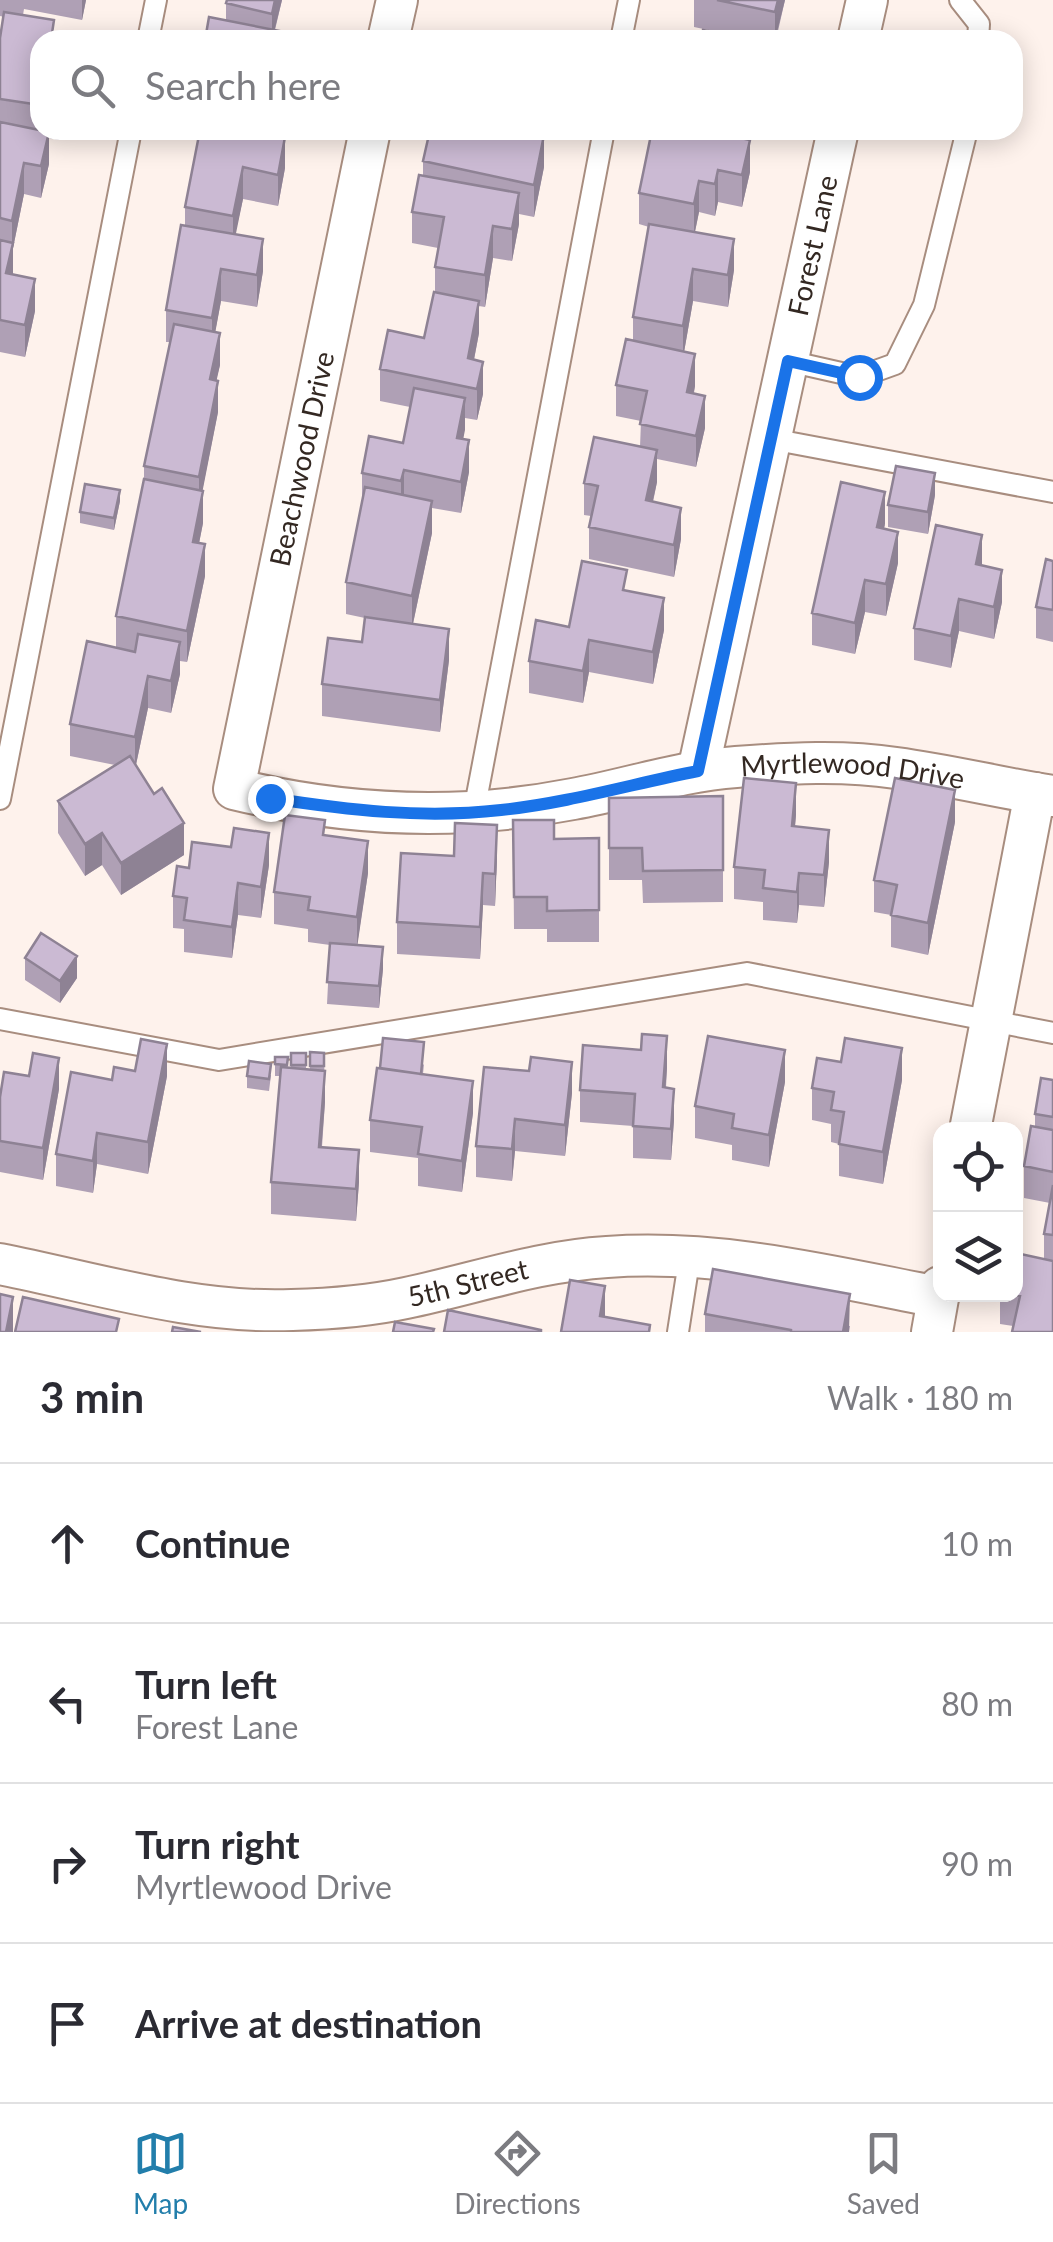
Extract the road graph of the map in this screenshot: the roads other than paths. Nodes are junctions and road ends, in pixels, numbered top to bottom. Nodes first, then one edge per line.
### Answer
1 (156, 0) edge
2 (396, 0) edge
3 (628, 0) edge
4 (867, 0) edge
5 (960, 0) edge
6 (150, 30) edge
7 (390, 30) edge
8 (623, 30) edge
9 (860, 30) edge
10 (977, 30) edge
11 (128, 140) edge
12 (368, 140) edge
13 (602, 140) edge
14 (836, 140) edge
15 (964, 140) edge
16 (788, 361) junction
17 (771, 440) junction
18 (1053, 492) edge
19 (698, 771) junction
20 (234, 789) joint
21 (1044, 795) edge
22 (0, 799) edge
23 (474, 811) junction
24 (0, 1019) edge
25 (991, 1021) junction
26 (1053, 1033) edge
27 (972, 1122) edge
28 (690, 1256) junction
29 (0, 1264) edge
30 (937, 1305) edge
31 (678, 1332) edge

1 - 6 lane
2 - 7 street
3 - 8 lane
4 - 9 street
5 - 10 lane
11 - 22 lane
12 - 20 street, Beachwood Drive
13 - 23 lane
14 - 16 street, Forest Lane
15 - 16 lane
16 - 17 street, Forest Lane
17 - 18 lane
17 - 19 street, Forest Lane
19 - 21 street, Myrtlewood Drive
19 - 23 street, Myrtlewood Drive
20 - 23 street, Myrtlewood Drive
21 - 25 street
24 - 25 lane
25 - 26 lane
25 - 27 street
28 - 29 street, 5th Street
28 - 30 street, 5th Street
28 - 31 lane

